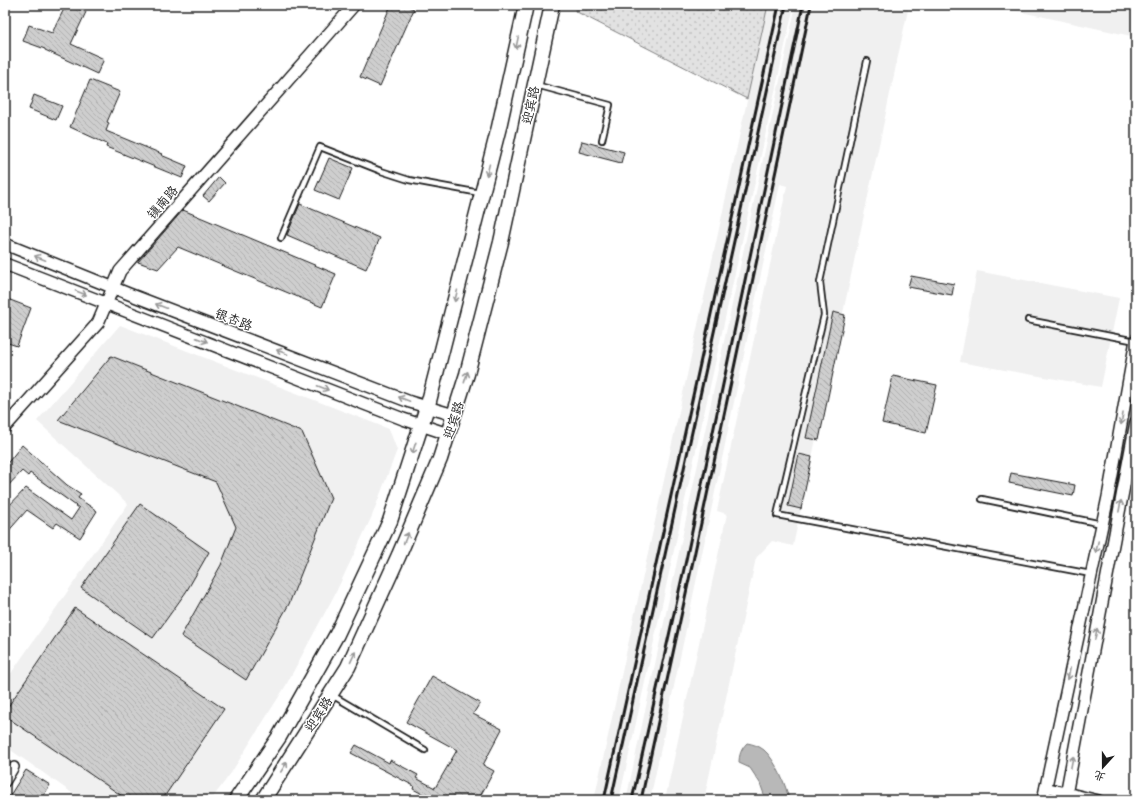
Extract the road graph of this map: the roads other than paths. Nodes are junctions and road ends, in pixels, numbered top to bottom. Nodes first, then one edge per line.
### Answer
1 (354, 5) edge
2 (526, 5) edge
3 (552, 5) edge
4 (867, 61) dead end
5 (535, 85) junction
6 (602, 140) dead end
7 (482, 194) junction
8 (281, 238) dead end
9 (5, 244) edge
10 (5, 264) edge
11 (113, 287) junction
12 (106, 303) junction
13 (1028, 320) dead end
14 (1136, 340) edge
15 (427, 407) junction
16 (454, 415) junction
17 (1136, 422) edge
18 (421, 426) junction
19 (5, 427) edge
20 (448, 434) junction
21 (1133, 454) edge
22 (982, 500) dead end
23 (1102, 524) junction
24 (1091, 574) junction
25 (331, 694) junction
26 (425, 750) dead end
27 (14, 767) dead end
28 (5, 782) edge
29 (1045, 787) junction
30 (1066, 796) edge
31 (236, 800) edge
32 (263, 800) edge
33 (1043, 800) edge
34 (1099, 800) edge

1 - 11 street, 镇南路
2 -> 7 main road, 迎宾路
3 - 5 main road, 迎宾路
4 - 24 lane
5 - 6 lane
16 -> 5 main road, 迎宾路
7 - 8 lane
7 -> 15 main road, 迎宾路
11 -> 9 street, 银杏路
10 -> 12 street
11 - 12 street, 镇南路
15 -> 11 street, 银杏路
12 -> 18 street
12 - 19 street, 镇南路
13 - 14 lane
14 -> 23 street
15 - 16 street, 银杏路
15 - 18 main road, 迎宾路
16 - 20 main road, 迎宾路
17 - 21 street
18 - 20 street
18 -> 31 main road, 迎宾路
25 -> 20 main road, 迎宾路
30 -> 21 street
22 - 23 lane
23 -> 24 street
24 -> 29 street
25 - 26 lane
32 -> 25 main road, 迎宾路
27 - 28 street
29 - 30 street
29 - 33 street
30 - 34 street

